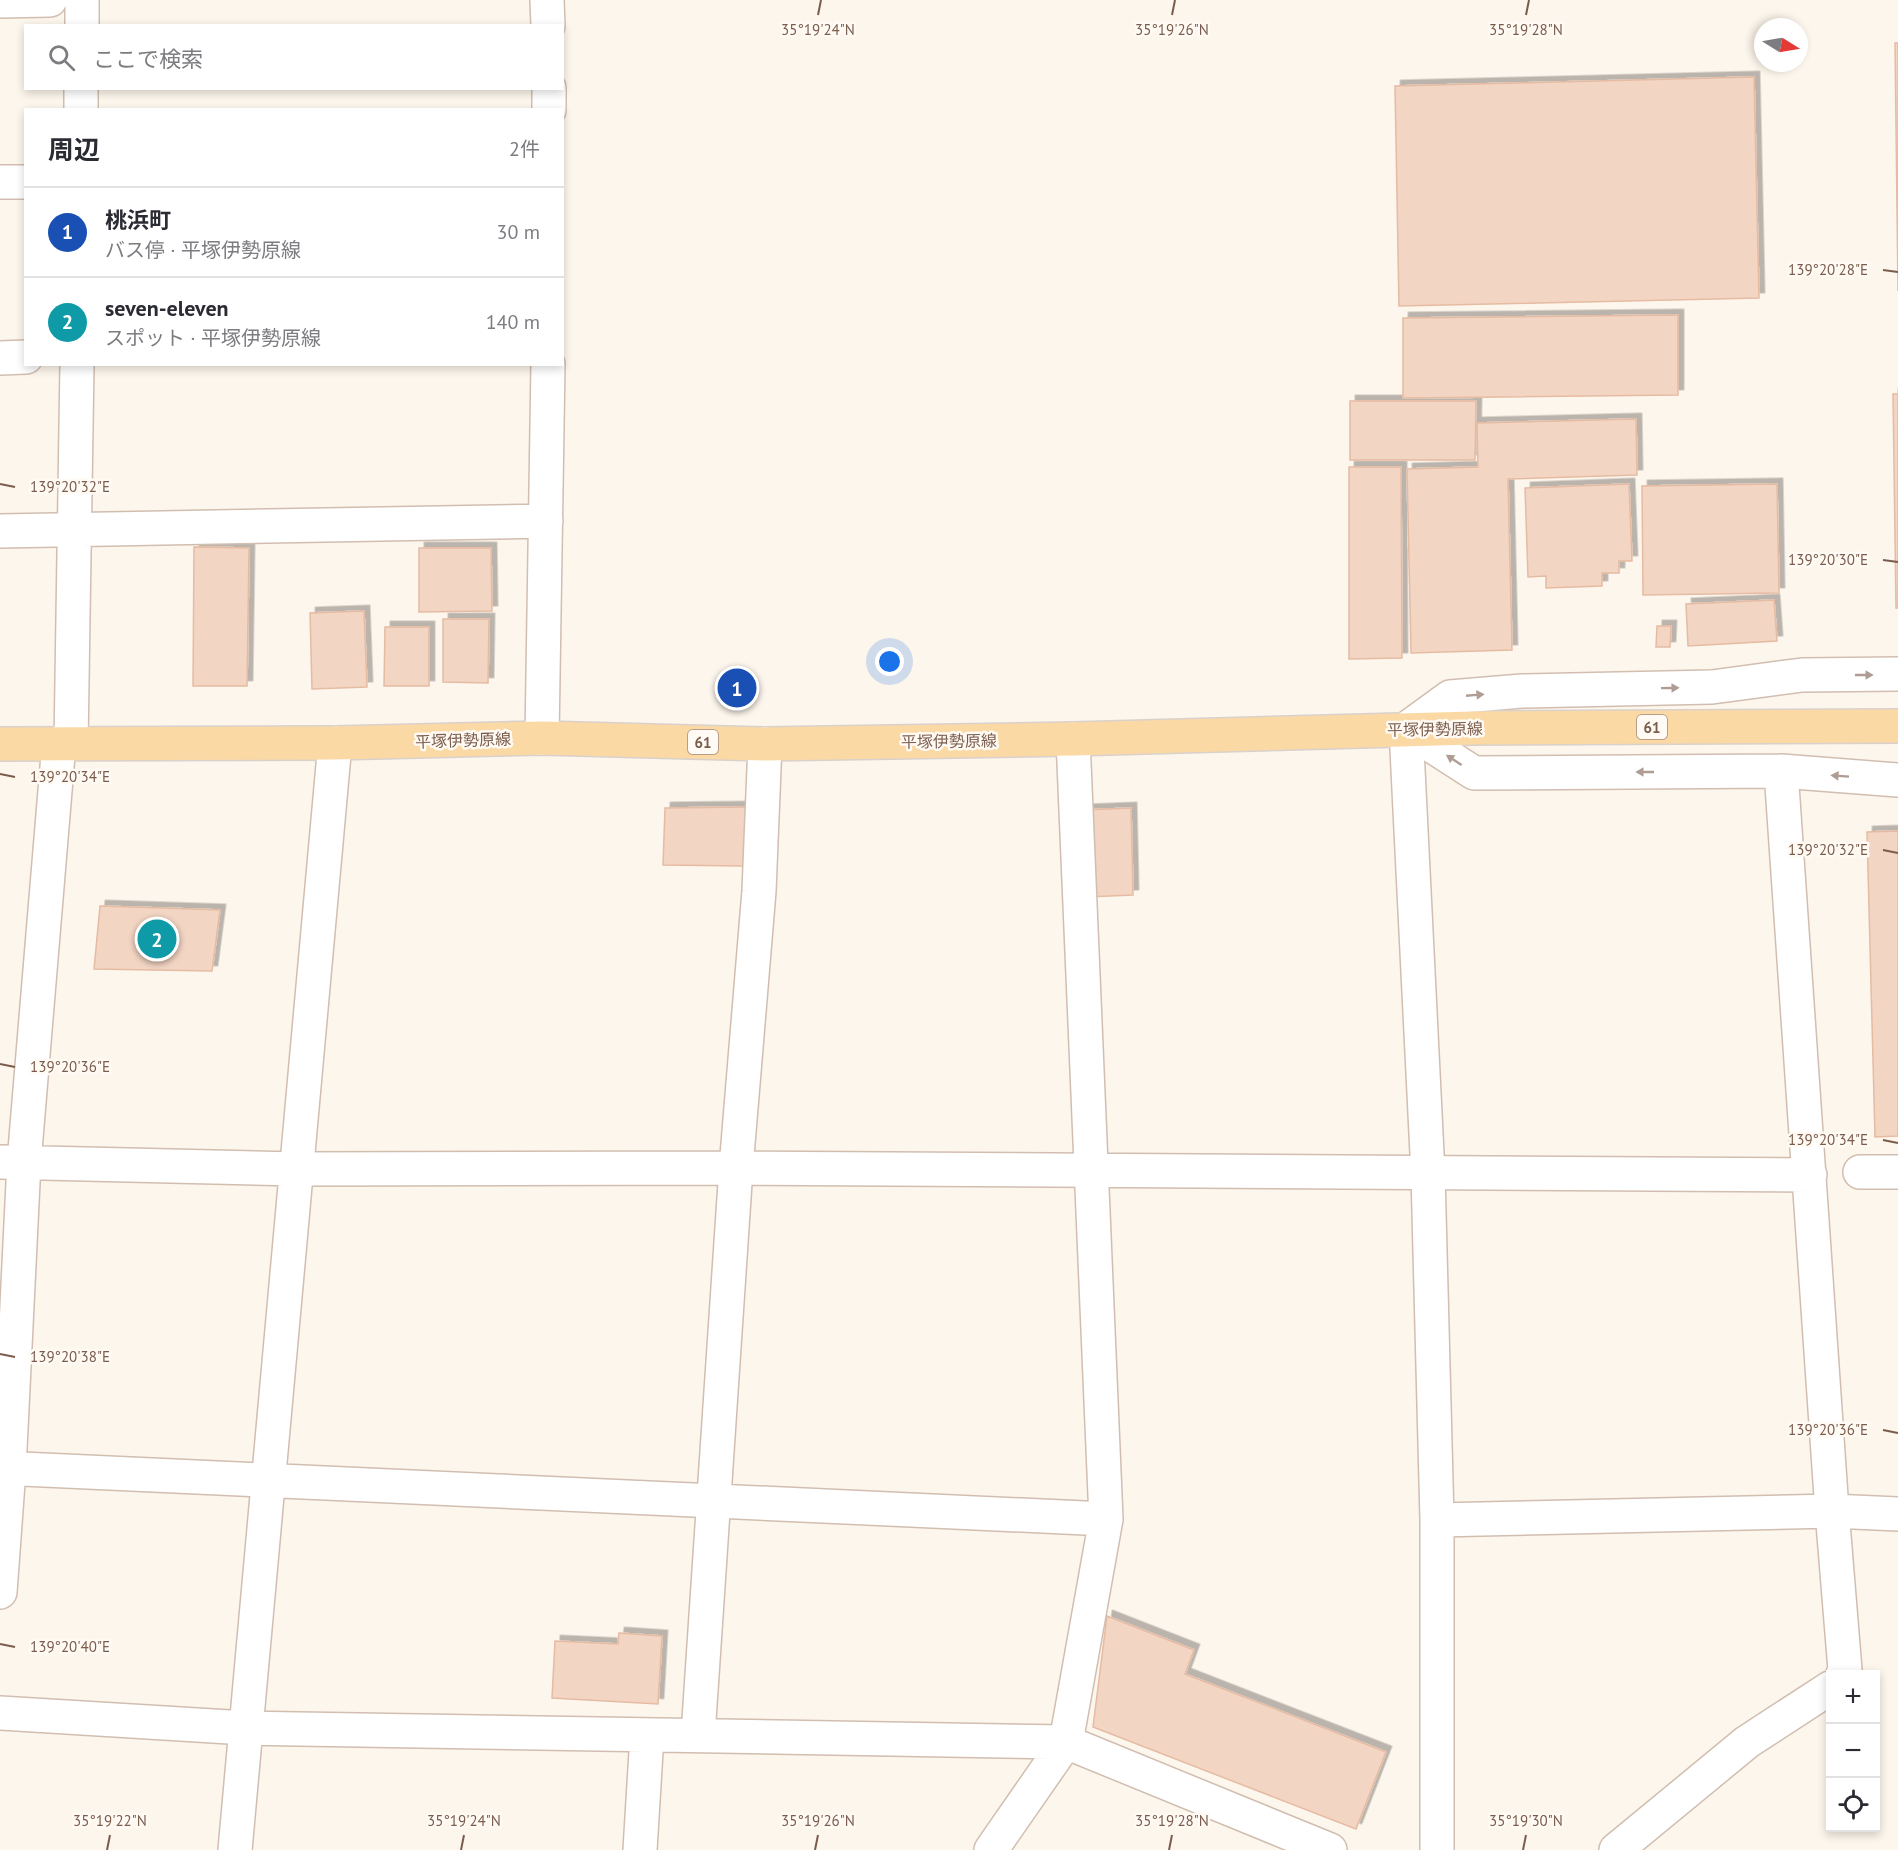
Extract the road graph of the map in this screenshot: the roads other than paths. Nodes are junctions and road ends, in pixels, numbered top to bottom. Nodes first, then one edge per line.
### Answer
1 (50, 0) edge
2 (82, 0) edge
3 (547, 0) edge
4 (0, 1) edge
5 (82, 24) edge
6 (548, 24) edge
7 (81, 90) edge
8 (549, 90) edge
9 (81, 108) edge
10 (549, 108) edge
11 (0, 182) edge
12 (24, 182) edge
13 (24, 357) edge
14 (0, 358) edge
15 (77, 366) edge
16 (548, 366) edge
17 (546, 521) junction
18 (75, 530) junction
19 (0, 531) edge
20 (1898, 674) edge
21 (1898, 726) edge
22 (1406, 729) junction
23 (542, 738) junction
24 (1073, 739) junction
25 (65, 743) junction
26 (334, 743) junction
27 (0, 744) edge
28 (765, 744) junction
29 (1781, 771) junction
30 (1898, 780) edge
31 (12, 1162) edge
32 (736, 1168) junction
33 (296, 1169) junction
34 (1091, 1171) junction
35 (1860, 1172) dead end
36 (1898, 1172) edge
37 (1428, 1174) junction
38 (1810, 1175) junction
39 (4, 1468) edge
40 (268, 1481) junction
41 (714, 1501) junction
42 (1832, 1511) junction
43 (1898, 1514) edge
44 (1106, 1519) junction
45 (1437, 1520) junction
46 (0, 1592) edge
47 (1845, 1670) edge
48 (1826, 1691) edge
49 (0, 1713) edge
50 (246, 1728) junction
51 (646, 1735) junction
52 (698, 1735) junction
53 (1065, 1742) junction
54 (235, 1850) edge
55 (640, 1850) edge
56 (991, 1850) edge
57 (1330, 1850) edge
58 (1437, 1850) edge
59 (1616, 1850) edge

1 - 4 street
2 - 5 street
3 - 6 street
7 - 9 street
8 - 10 street
11 - 12 street
13 - 14 street
15 - 18 street
16 - 17 street
17 - 18 street
17 - 23 street
18 - 19 street
18 - 25 street
22 -> 20 street
21 - 22 main road, 平塚伊勢原線 / 61
22 - 24 main road, 平塚伊勢原線 / 61
29 -> 22 street
22 - 37 street
23 - 26 main road, 平塚伊勢原線 / 61
23 - 28 main road, 平塚伊勢原線 / 61
24 - 28 main road, 平塚伊勢原線 / 61
24 - 34 street
25 - 26 main road, 平塚伊勢原線 / 61
25 - 27 main road, 平塚伊勢原線 / 61
25 - 31 street
26 - 33 street
28 - 32 street
30 -> 29 street
29 - 38 street
31 - 33 street
31 - 39 street
32 - 33 street
32 - 34 street
32 - 41 street
33 - 40 street
34 - 37 street
34 - 44 street
35 - 36 street
37 - 38 street
37 - 45 street
38 - 42 street
39 - 40 street
39 - 46 street
40 - 41 street
40 - 50 street
41 - 44 street
41 - 52 street
42 - 43 street
42 - 45 street
42 - 47 street
44 - 53 street
45 - 58 street
48 - 59 street
49 - 50 street
50 - 51 street
50 - 54 street
51 - 52 street
51 - 55 street
52 - 53 street
53 - 56 street
53 - 57 street

